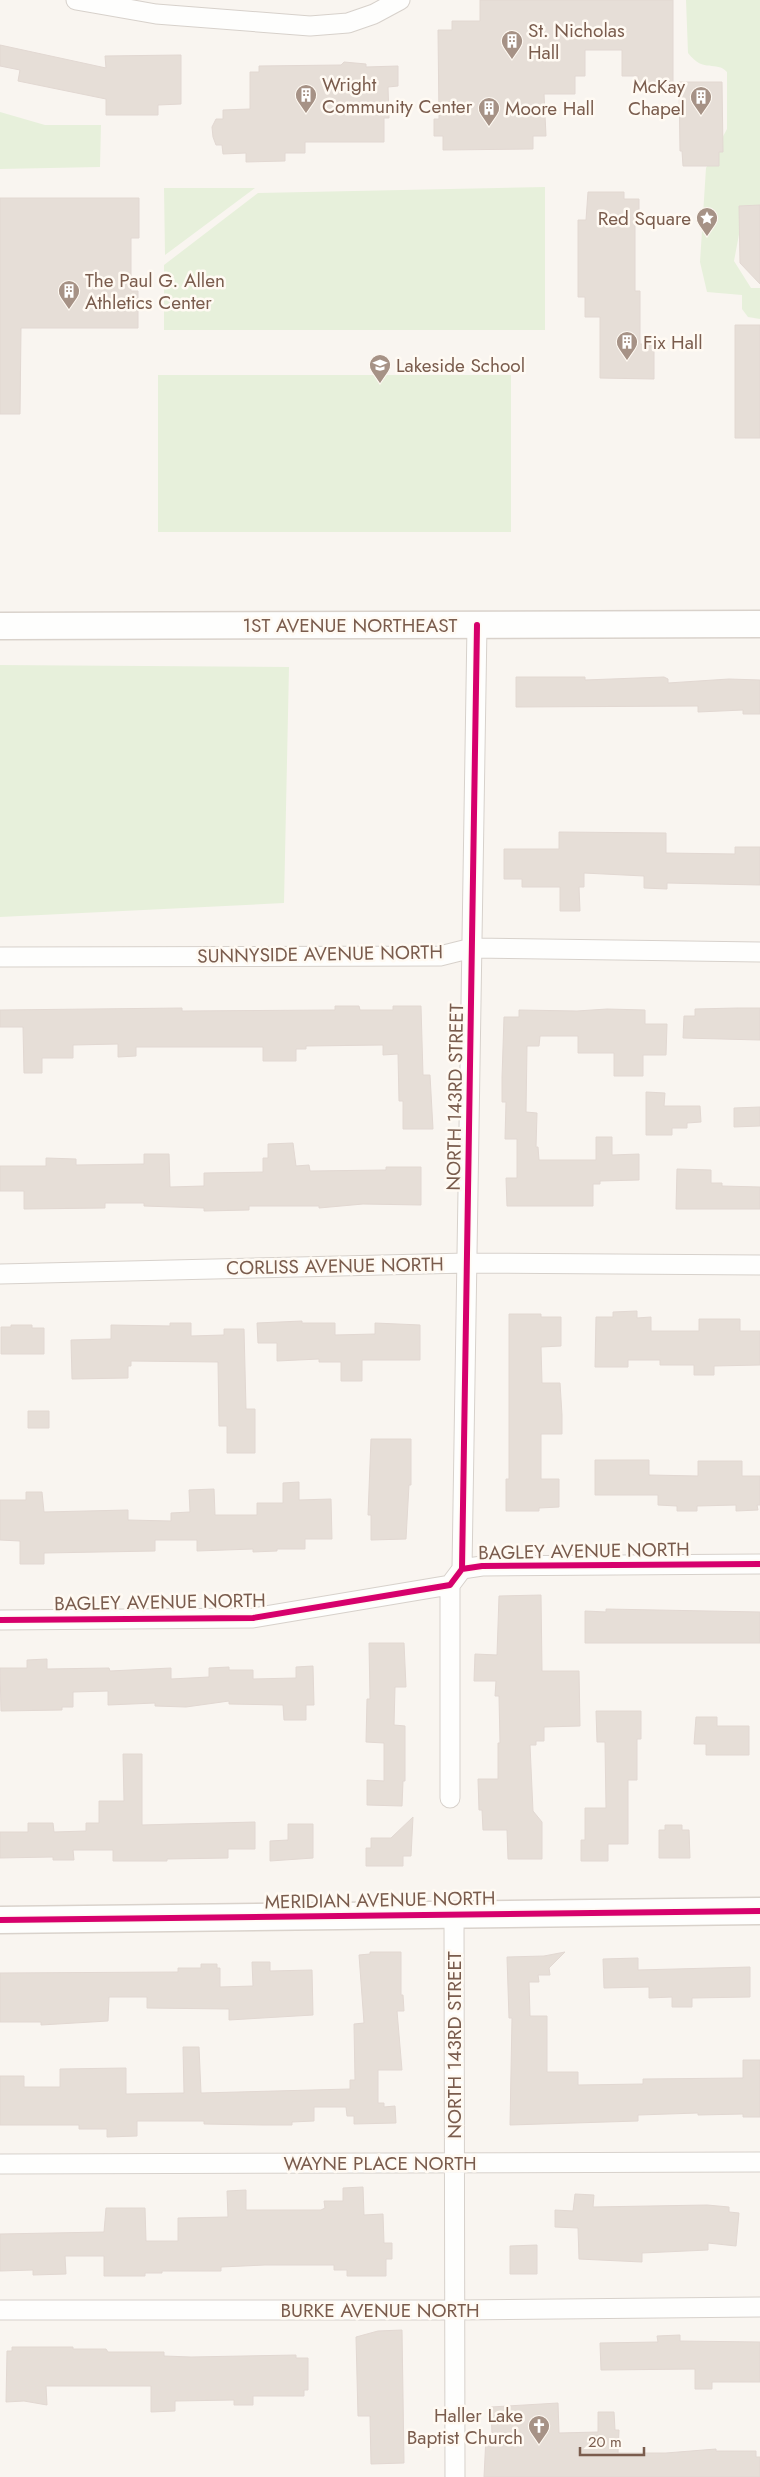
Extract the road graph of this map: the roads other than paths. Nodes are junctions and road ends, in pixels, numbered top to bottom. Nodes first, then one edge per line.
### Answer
1 (76, 0) edge
2 (400, 0) edge
3 (760, 624) edge
4 (476, 625) junction
5 (0, 626) edge
6 (472, 948) junction
7 (760, 952) edge
8 (0, 957) edge
9 (467, 1263) junction
10 (760, 1265) edge
11 (0, 1274) edge
12 (760, 1564) edge
13 (462, 1569) junction
14 (450, 1585) junction
15 (0, 1620) edge
16 (450, 1798) dead end
17 (760, 1911) edge
18 (454, 1914) junction
19 (0, 1920) edge
20 (760, 2162) edge
21 (454, 2163) junction
22 (0, 2164) edge
23 (760, 2307) edge
24 (0, 2310) edge
25 (454, 2310) junction
26 (455, 2477) edge

1 - 2 street
3 - 4 street, 1ST AVENUE NORTHEAST
4 - 5 street, 1ST AVENUE NORTHEAST
4 - 6 street, NORTH 143RD STREET
6 - 7 street, SUNNYSIDE AVENUE NORTH
6 - 8 street, SUNNYSIDE AVENUE NORTH
6 - 9 street, NORTH 143RD STREET
9 - 10 street, CORLISS AVENUE NORTH
9 - 11 street, CORLISS AVENUE NORTH
9 - 13 street, NORTH 143RD STREET
12 - 13 street, BAGLEY AVENUE NORTH
13 - 14 street, BAGLEY AVENUE NORTH
14 - 15 street, BAGLEY AVENUE NORTH
14 - 16 street
17 - 18 street, MERIDIAN AVENUE NORTH
18 - 19 street, MERIDIAN AVENUE NORTH
18 - 21 street, NORTH 143RD STREET
20 - 21 street, WAYNE PLACE NORTH
21 - 22 street, WAYNE PLACE NORTH
21 - 25 street, NORTH 143RD STREET
23 - 25 street, BURKE AVENUE NORTH
24 - 25 street, BURKE AVENUE NORTH
25 - 26 street, NORTH 143RD STREET

